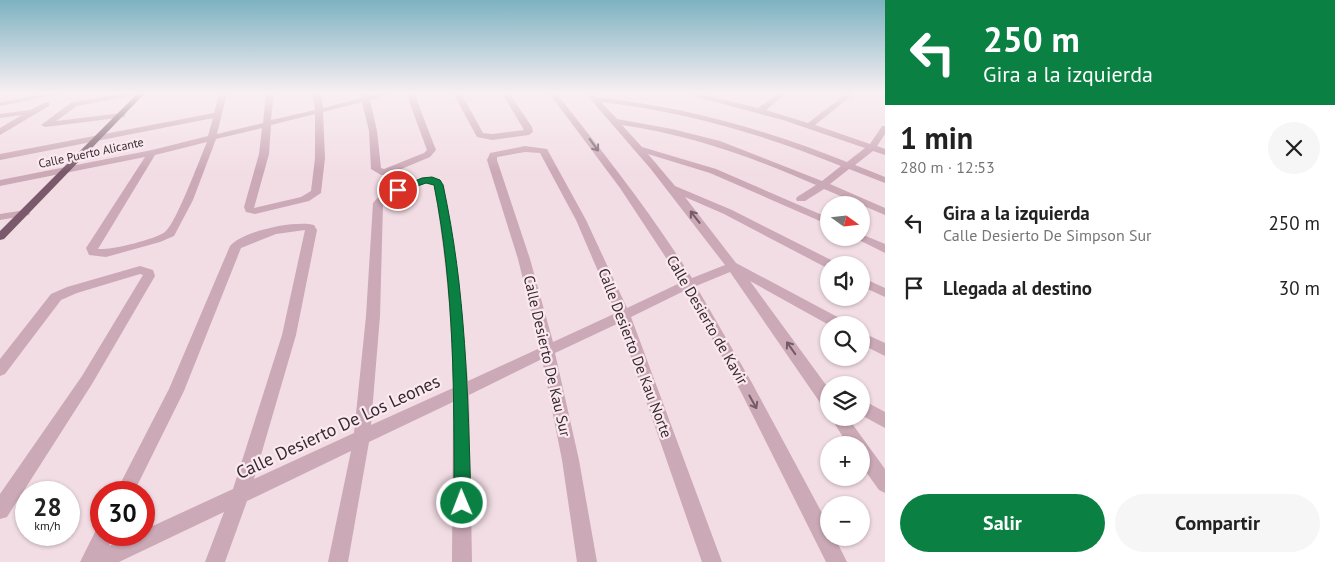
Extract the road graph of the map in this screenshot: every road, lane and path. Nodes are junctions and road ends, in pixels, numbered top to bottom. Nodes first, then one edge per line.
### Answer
1 (21, 119) edge
2 (53, 119) edge
3 (89, 119) edge
4 (118, 119) edge
5 (193, 119) edge
6 (218, 119) edge
7 (267, 119) edge
8 (285, 119) edge
9 (320, 119) edge
10 (370, 119) edge
11 (420, 119) edge
12 (471, 119) edge
13 (522, 119) edge
14 (573, 119) edge
15 (711, 119) edge
16 (791, 119) edge
17 (818, 119) edge
18 (613, 121) joint
19 (267, 124) junction
20 (810, 125) junction
21 (885, 128) edge
22 (0, 132) edge
23 (98, 138) junction
24 (212, 139) junction
25 (872, 147) junction
26 (640, 149) junction
27 (544, 151) joint
28 (885, 152) edge
29 (152, 153) junction
30 (0, 156) edge
31 (848, 165) junction
32 (66, 171) junction
33 (885, 180) edge
34 (0, 183) edge
35 (823, 185) junction
36 (672, 188) junction
37 (801, 199) dead end
38 (24, 212) junction
39 (885, 212) edge
40 (0, 217) edge
41 (820, 218) edge
42 (0, 238) edge
43 (870, 241) edge
44 (885, 248) edge
45 (820, 259) edge
46 (732, 266) junction
47 (688, 284) junction
48 (870, 286) edge
49 (885, 293) edge
50 (623, 314) junction
51 (824, 316) edge
52 (870, 342) edge
53 (885, 350) edge
54 (549, 351) junction
55 (0, 370) edge
56 (808, 373) junction
57 (820, 380) edge
58 (820, 390) edge
59 (461, 392) junction
60 (870, 412) edge
61 (885, 421) edge
62 (362, 436) junction
63 (870, 463) edge
64 (131, 481) edge
65 (885, 484) edge
66 (240, 495) junction
67 (0, 510) edge
68 (98, 546) edge
69 (90, 562) edge
70 (97, 562) edge
71 (215, 562) edge
72 (338, 562) edge
73 (462, 562) edge
74 (587, 562) edge
75 (712, 562) edge
76 (837, 562) edge

1 - 22 street
2 - 3 street
4 - 23 main road
5 - 23 street
6 - 24 street
7 - 19 street
8 - 19 street, Calle Puerto Alicante
9 - 19 street
10 - 11 street
12 - 13 street
14 -> 47 street, Calle Desierto de Kavir
15 - 31 street
16 - 20 street
17 - 20 street
18 - 26 street
18 - 35 street
19 - 24 street, Calle Puerto Alicante
20 - 25 street
21 - 25 street
23 - 30 street
23 - 32 main road
24 - 29 street, Calle Puerto Alicante
24 - 29 street
25 - 28 street
25 - 31 street
26 - 36 street
26 - 41 street
27 - 50 street, Calle Desierto De Kau Norte
27 - 54 street, Calle Desierto De Kau Sur
29 - 32 street, Calle Puerto Alicante
31 - 33 street
31 - 35 street
32 - 34 street, Calle Puerto Alicante
32 - 38 main road
35 - 37 street
35 - 39 street
36 - 45 street
46 -> 36 street
38 - 40 street
38 - 42 main road
43 - 44 street
46 - 47 street, Calle Desierto De Los Leones
46 - 51 street
56 -> 46 street
47 - 50 street, Calle Desierto De Los Leones
47 -> 76 street, Calle Desierto de Kavir
48 - 49 street
50 - 54 street, Calle Desierto De Los Leones
50 - 75 street, Calle Desierto De Kau Norte
52 - 53 street
54 - 59 street, Calle Desierto De Los Leones
54 - 74 street, Calle Desierto De Kau Sur
55 - 67 street
56 - 57 street
56 - 58 street
59 - 62 street, Calle Desierto De Los Leones
59 - 62 street
59 - 73 street
60 - 61 street
62 - 66 street, Calle Desierto De Los Leones
62 - 72 street
63 - 65 street
64 - 66 street
66 - 70 street, Calle Desierto De Los Leones
66 - 71 street
68 - 69 street

